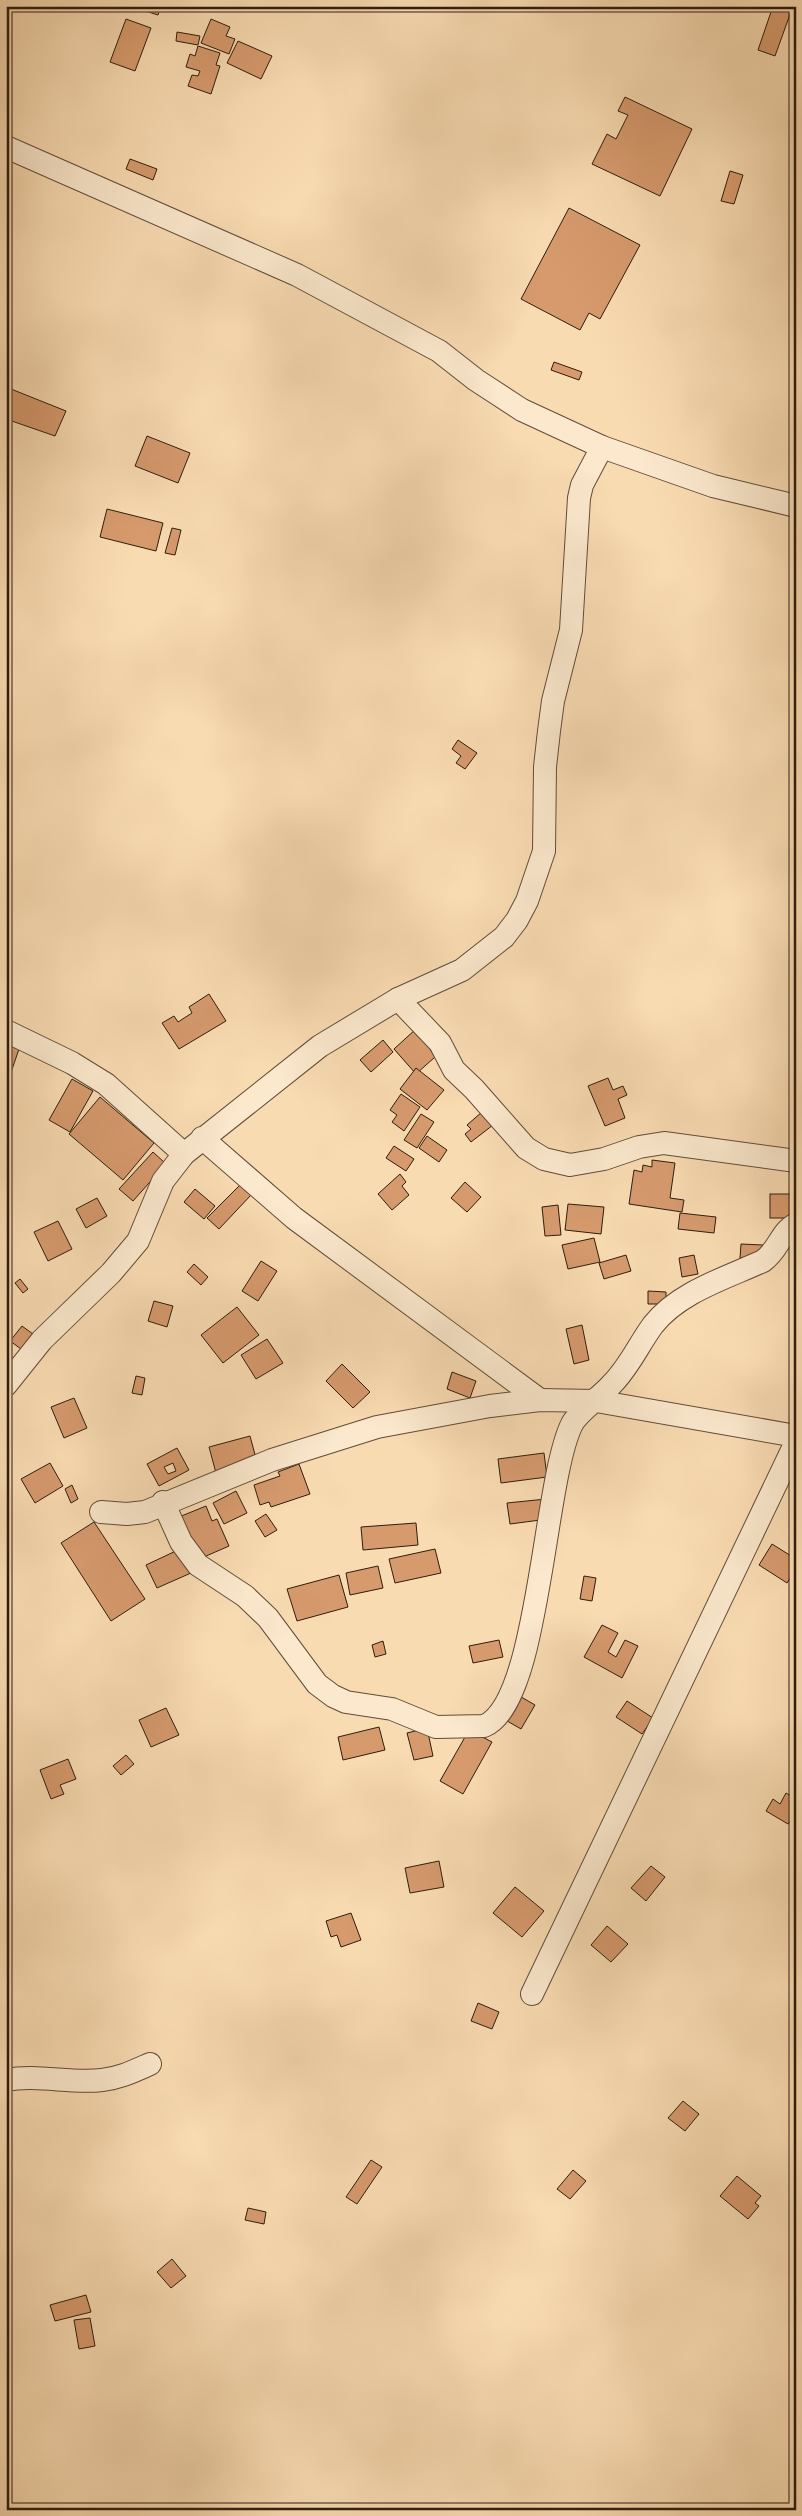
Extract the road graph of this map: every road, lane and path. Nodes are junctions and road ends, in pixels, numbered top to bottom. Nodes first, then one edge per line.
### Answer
1 (6, 147) edge
2 (602, 447) junction
3 (796, 506) edge
4 (398, 999) junction
5 (6, 1031) edge
6 (202, 1138) junction
7 (184, 1154) junction
8 (796, 1161) edge
9 (796, 1224) edge
10 (9, 1377) edge
11 (540, 1400) junction
12 (596, 1401) junction
13 (796, 1436) edge
14 (796, 1442) edge
15 (163, 1502) junction
16 (101, 1512) dead end
17 (532, 1994) dead end
18 (150, 2064) dead end
19 (6, 2080) edge

1 - 2 street
2 - 3 street
2 - 4 street
4 - 6 street
4 - 8 street
5 - 7 street
6 - 7 street
6 - 11 street
7 - 10 street
9 - 12 street
11 - 12 street
11 - 15 street
12 - 13 street
12 - 15 street
14 - 17 street
15 - 16 street
18 - 19 street

